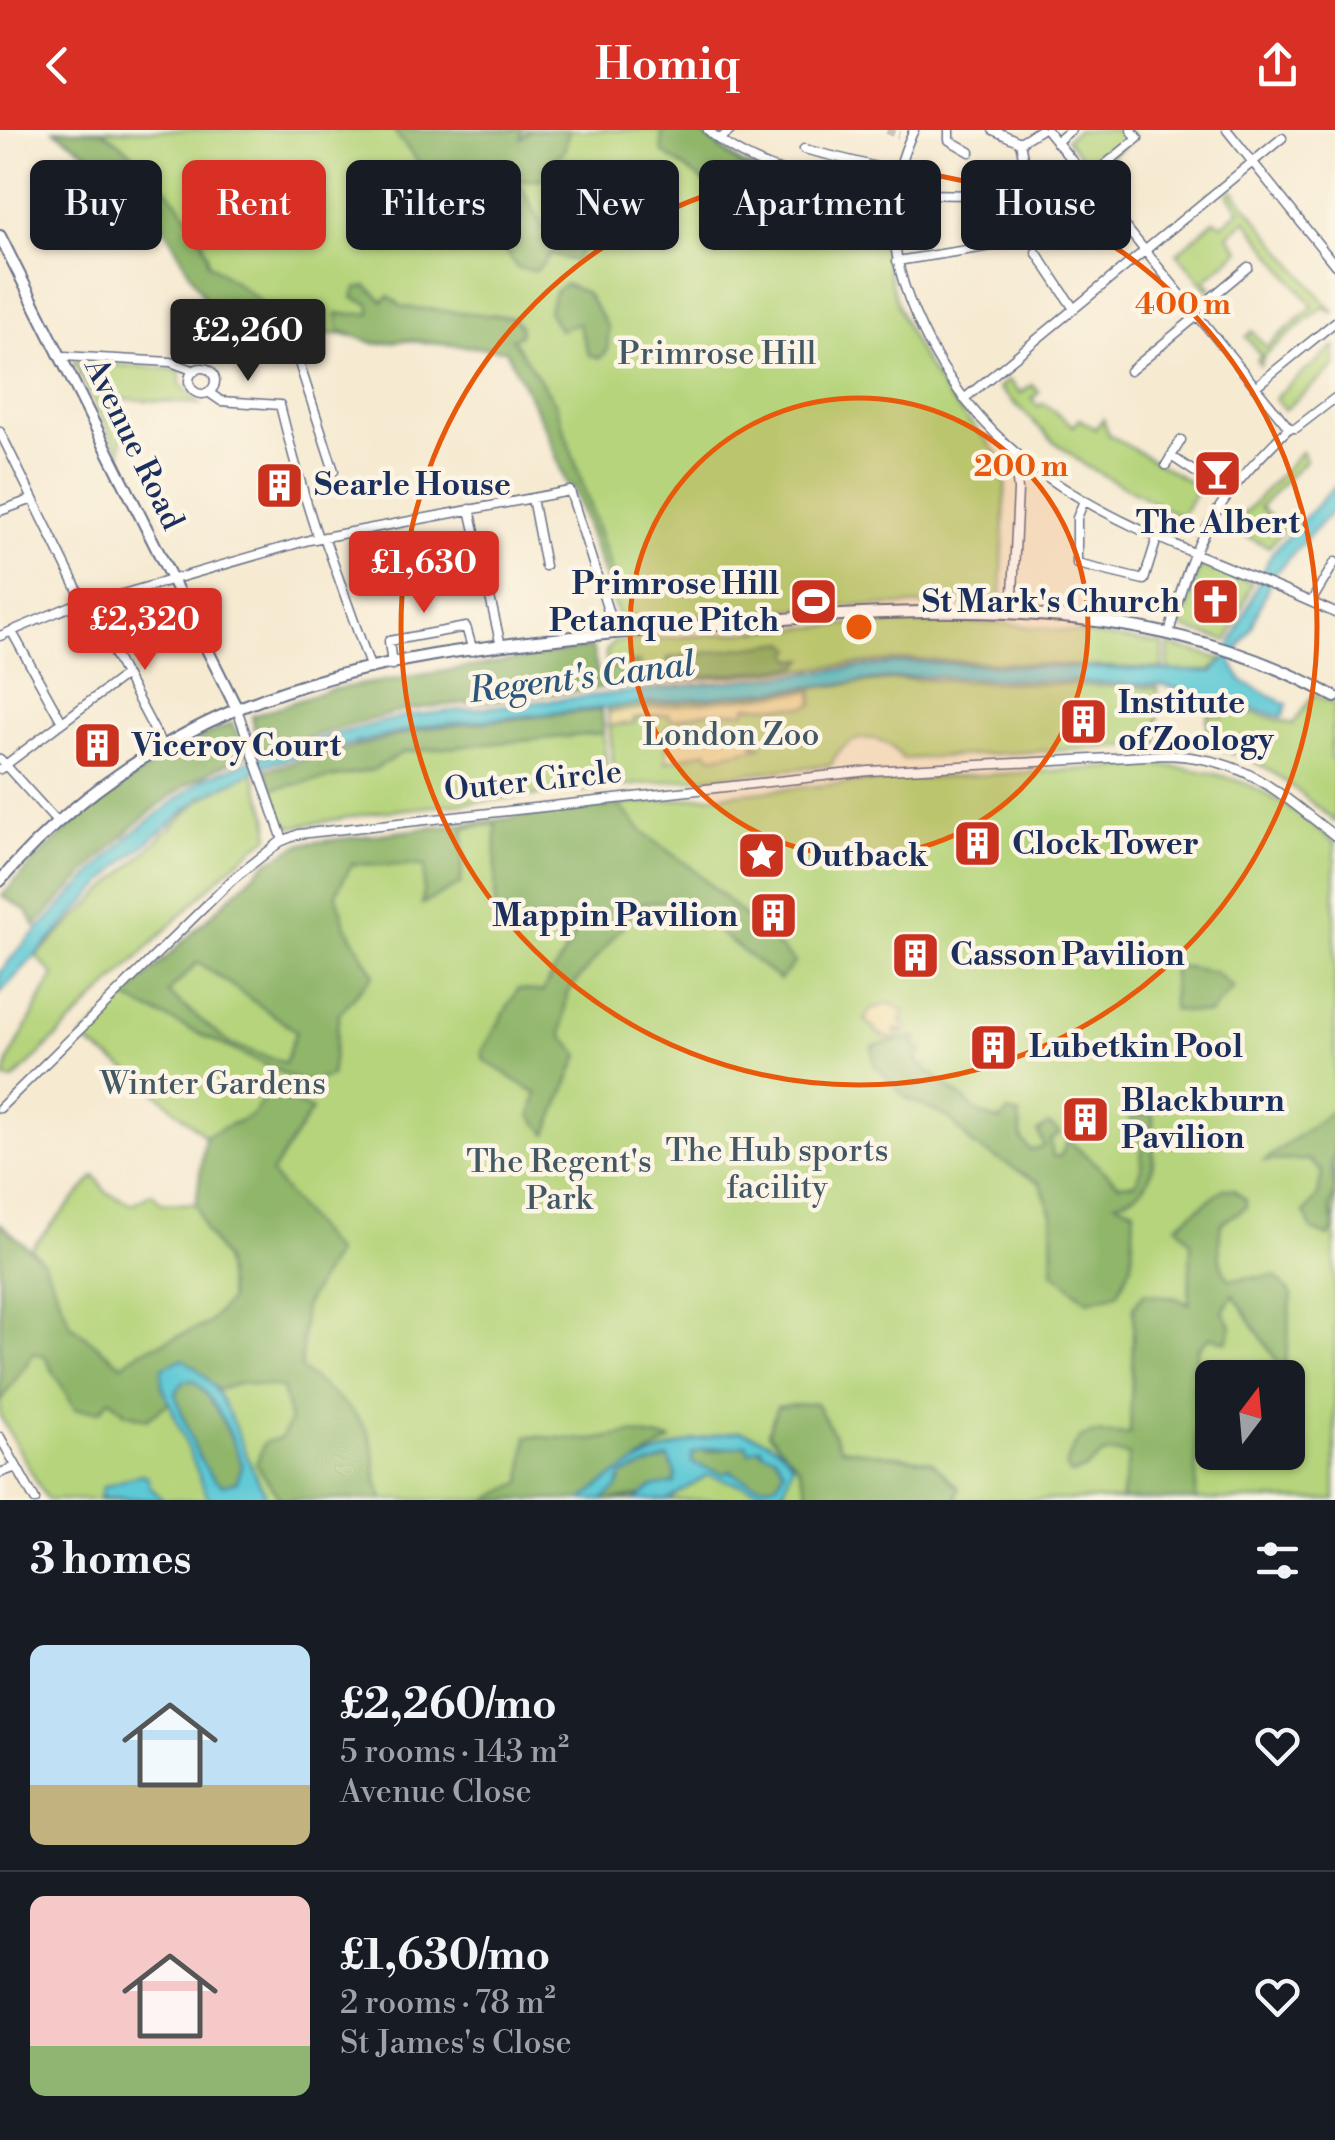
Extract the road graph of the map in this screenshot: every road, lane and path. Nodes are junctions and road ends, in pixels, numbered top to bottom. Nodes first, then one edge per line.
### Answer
1 (708, 130) edge
2 (730, 130) edge
3 (914, 130) edge
4 (949, 130) edge
5 (994, 130) edge
6 (1044, 130) edge
7 (1071, 130) edge
8 (1131, 130) edge
9 (1227, 130) edge
10 (899, 135) dead end
11 (1282, 138) dead end
12 (719, 140) junction
13 (909, 140) junction
14 (1020, 142) junction
15 (1056, 142) junction
16 (804, 148) dead end
17 (970, 152) dead end
18 (755, 160) edge
19 (851, 160) edge
20 (902, 160) edge
21 (1021, 160) edge
22 (1070, 160) edge
23 (1111, 160) edge
24 (1252, 162) junction
25 (1131, 234) edge
26 (0, 236) edge
27 (897, 250) edge
28 (964, 250) edge
29 (1144, 250) junction
30 (4, 251) edge
31 (1036, 252) dead end
32 (897, 260) junction
33 (1335, 265) edge
34 (1248, 267) dead end
35 (1074, 308) junction
36 (1196, 314) junction
37 (1335, 322) edge
38 (304, 332) dead end
39 (63, 356) junction
40 (195, 371) junction
41 (1130, 371) dead end
42 (1255, 387) junction
43 (208, 392) junction
44 (1335, 398) edge
45 (964, 399) junction
46 (1289, 428) junction
47 (0, 432) edge
48 (1181, 440) dead end
49 (1014, 452) junction
50 (1032, 469) junction
51 (334, 471) dead end
52 (1018, 490) junction
53 (1226, 492) junction
54 (532, 498) junction
55 (33, 499) junction
56 (1083, 503) junction
57 (470, 509) junction
58 (0, 512) edge
59 (321, 537) junction
60 (1157, 538) junction
61 (1192, 552) junction
62 (1335, 562) edge
63 (545, 566) dead end
64 (172, 578) junction
65 (1311, 602) junction
66 (1335, 613) edge
67 (1012, 614) junction
68 (12, 632) junction
69 (616, 633) junction
70 (1169, 634) junction
71 (0, 636) edge
72 (501, 646) junction
73 (472, 651) junction
74 (392, 665) junction
75 (371, 669) junction
76 (125, 675) junction
77 (1335, 696) edge
78 (237, 710) junction
79 (62, 722) junction
80 (162, 745) junction
81 (2, 764) edge
82 (57, 822) junction
83 (1335, 836) edge
84 (283, 840) junction
85 (0, 881) edge
86 (0, 1108) edge
87 (0, 1437) edge
88 (16, 1467) junction
89 (0, 1473) edge
90 (36, 1500) edge

1 - 12 street
2 - 12 street
3 - 13 street
4 - 17 street
5 - 14 street
6 - 14 street
6 - 15 street
7 - 15 street
8 - 23 street
9 - 24 street
10 - 13 street
11 - 24 street
12 - 18 street
13 - 20 street
14 - 21 street
15 - 22 street
16 - 19 street
24 - 29 street
24 - 33 street
25 - 29 street
26 - 30 main road, Avenue Road
27 - 32 street
28 - 32 street
29 - 35 street
29 - 36 street
30 - 39 main road, Avenue Road
31 - 35 street
32 - 45 street
34 - 36 street
35 - 45 street
36 - 41 street
36 - 42 street
37 - 42 street
38 - 51 street
39 - 40 street
39 - 64 main road, Avenue Road
40 - 43 street
40 - 43 street
42 - 46 street
43 - 59 street
44 - 46 street
45 - 49 street
46 - 53 street
47 - 55 street
48 - 53 street
49 - 50 street
49 - 52 street
50 - 52 street
50 - 56 street
52 - 67 street
53 - 61 street
54 - 57 street
54 - 63 street
54 - 69 street
55 - 58 street
55 - 68 street
56 - 60 street
56 - 60 street
57 - 59 street
57 - 72 street
59 - 64 street
59 - 75 street
60 - 61 street
61 - 65 street
61 - 70 street
62 - 65 street
64 - 76 street
64 - 78 main road, Avenue Road
65 - 66 street
67 - 69 main road
67 - 70 main road
68 - 71 street
68 - 79 street
69 - 72 main road
70 - 77 main road
72 - 73 main road
73 - 74 main road
73 - 74 street
74 - 75 main road
75 - 78 main road
76 - 79 street
76 - 80 street
78 - 80 main road
78 - 84 street, Avenue Road
79 - 81 street
80 - 82 main road
81 - 82 street
82 - 85 main road
83 - 84 street, Outer Circle
84 - 86 street, Outer Circle
87 - 88 street
88 - 89 street
88 - 90 street

